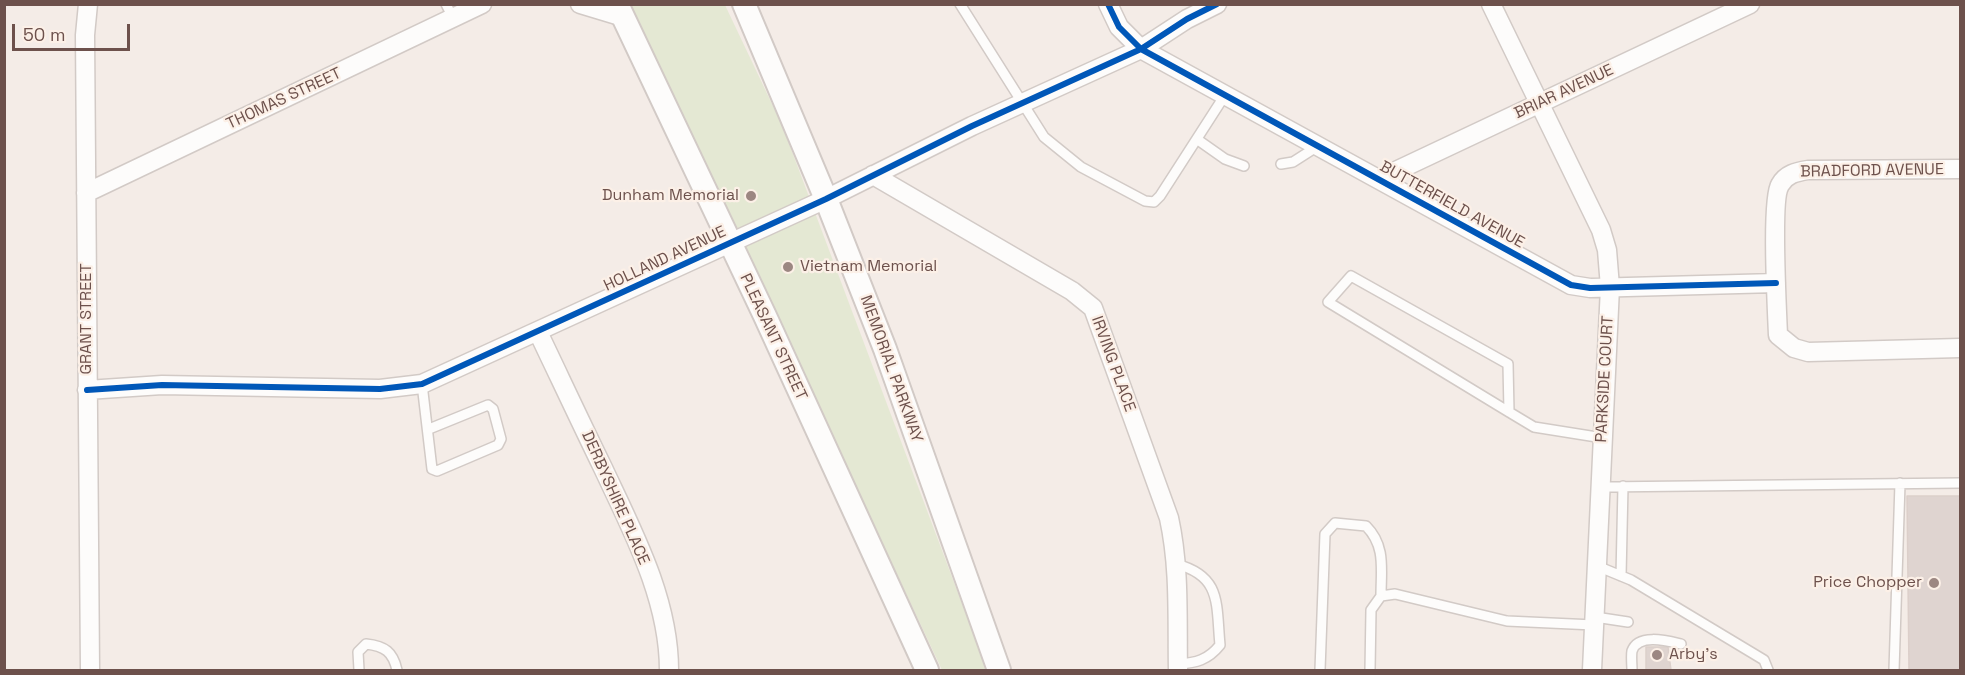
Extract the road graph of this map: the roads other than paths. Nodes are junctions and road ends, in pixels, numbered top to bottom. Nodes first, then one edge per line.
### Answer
1 (88, 4) edge
2 (482, 4) edge
3 (580, 4) edge
4 (744, 4) edge
5 (960, 4) edge
6 (1108, 4) edge
7 (1217, 4) edge
8 (1491, 4) edge
9 (1750, 4) edge
10 (449, 11) edge
11 (620, 11) edge
12 (1141, 49) junction
13 (1225, 95) junction
14 (1024, 102) junction
15 (1538, 104) junction
16 (1198, 140) junction
17 (1318, 146) junction
18 (1281, 164) dead end
19 (1244, 166) dead end
20 (1960, 169) edge
21 (873, 176) junction
22 (1379, 179) junction
23 (86, 193) junction
24 (826, 199) junction
25 (729, 244) junction
26 (1776, 284) junction
27 (1610, 287) junction
28 (538, 332) junction
29 (1960, 348) edge
30 (422, 384) junction
31 (87, 390) junction
32 (1509, 412) junction
33 (429, 429) junction
34 (1603, 438) junction
35 (1900, 483) junction
36 (1960, 483) edge
37 (1601, 486) junction
38 (1623, 486) junction
39 (1176, 564) junction
40 (1597, 566) junction
41 (1621, 576) junction
42 (1381, 596) junction
43 (1595, 621) junction
44 (1628, 621) dead end
45 (1682, 644) dead end
46 (1178, 667) edge
47 (90, 670) edge
48 (359, 670) edge
49 (397, 670) edge
50 (669, 670) edge
51 (927, 670) edge
52 (999, 670) edge
53 (1320, 670) edge
54 (1370, 670) edge
55 (1592, 670) edge
56 (1632, 670) edge
57 (1768, 670) edge
58 (1894, 670) edge

1 - 23 street, GRANT STREET
2 - 10 street, THOMAS STREET
3 - 11 street
4 - 24 street, MEMORIAL PARKWAY
5 - 14 lane
6 - 12 street, BUTTERFIELD AVENUE
7 - 12 street, HOLLAND AVENUE
8 - 15 street, PARKSIDE COURT
9 - 15 street, BRIAR AVENUE
10 - 23 street, THOMAS STREET
11 - 25 street, PLEASANT STREET
12 - 13 street, BUTTERFIELD AVENUE
12 - 14 street, HOLLAND AVENUE
13 - 16 lane
13 - 17 street, BUTTERFIELD AVENUE
14 - 16 lane
14 - 21 street, HOLLAND AVENUE
15 - 22 street, BRIAR AVENUE
15 - 27 street, PARKSIDE COURT
16 - 19 lane
17 - 18 lane
17 - 22 street, BUTTERFIELD AVENUE
20 - 26 street, BRADFORD AVENUE
21 - 24 street, HOLLAND AVENUE
21 - 39 street, IRVING PLACE
22 - 27 street, BUTTERFIELD AVENUE
23 - 31 street, GRANT STREET
24 - 25 street, HOLLAND AVENUE
24 - 52 street, MEMORIAL PARKWAY
25 - 28 street, HOLLAND AVENUE
25 - 51 street, PLEASANT STREET
26 - 27 street, BUTTERFIELD AVENUE
26 - 29 street
27 - 34 street, PARKSIDE COURT
28 - 30 street, HOLLAND AVENUE
28 - 50 street, DERBYSHIRE PLACE
30 - 31 street, HOLLAND AVENUE
30 - 33 lane
31 - 47 street, GRANT STREET
32 - 32 lane
32 - 34 lane
33 - 33 lane
34 - 37 street, PARKSIDE COURT
35 - 36 lane
35 - 38 lane
35 - 58 lane
37 - 38 lane
37 - 40 street, PARKSIDE COURT
38 - 41 lane
39 - 46 street, IRVING PLACE
39 - 46 lane
40 - 41 lane
40 - 43 street, PARKSIDE COURT
41 - 57 lane
42 - 43 lane
42 - 53 lane
42 - 54 lane
43 - 44 lane
43 - 55 street, PARKSIDE COURT
45 - 56 lane
48 - 49 lane

